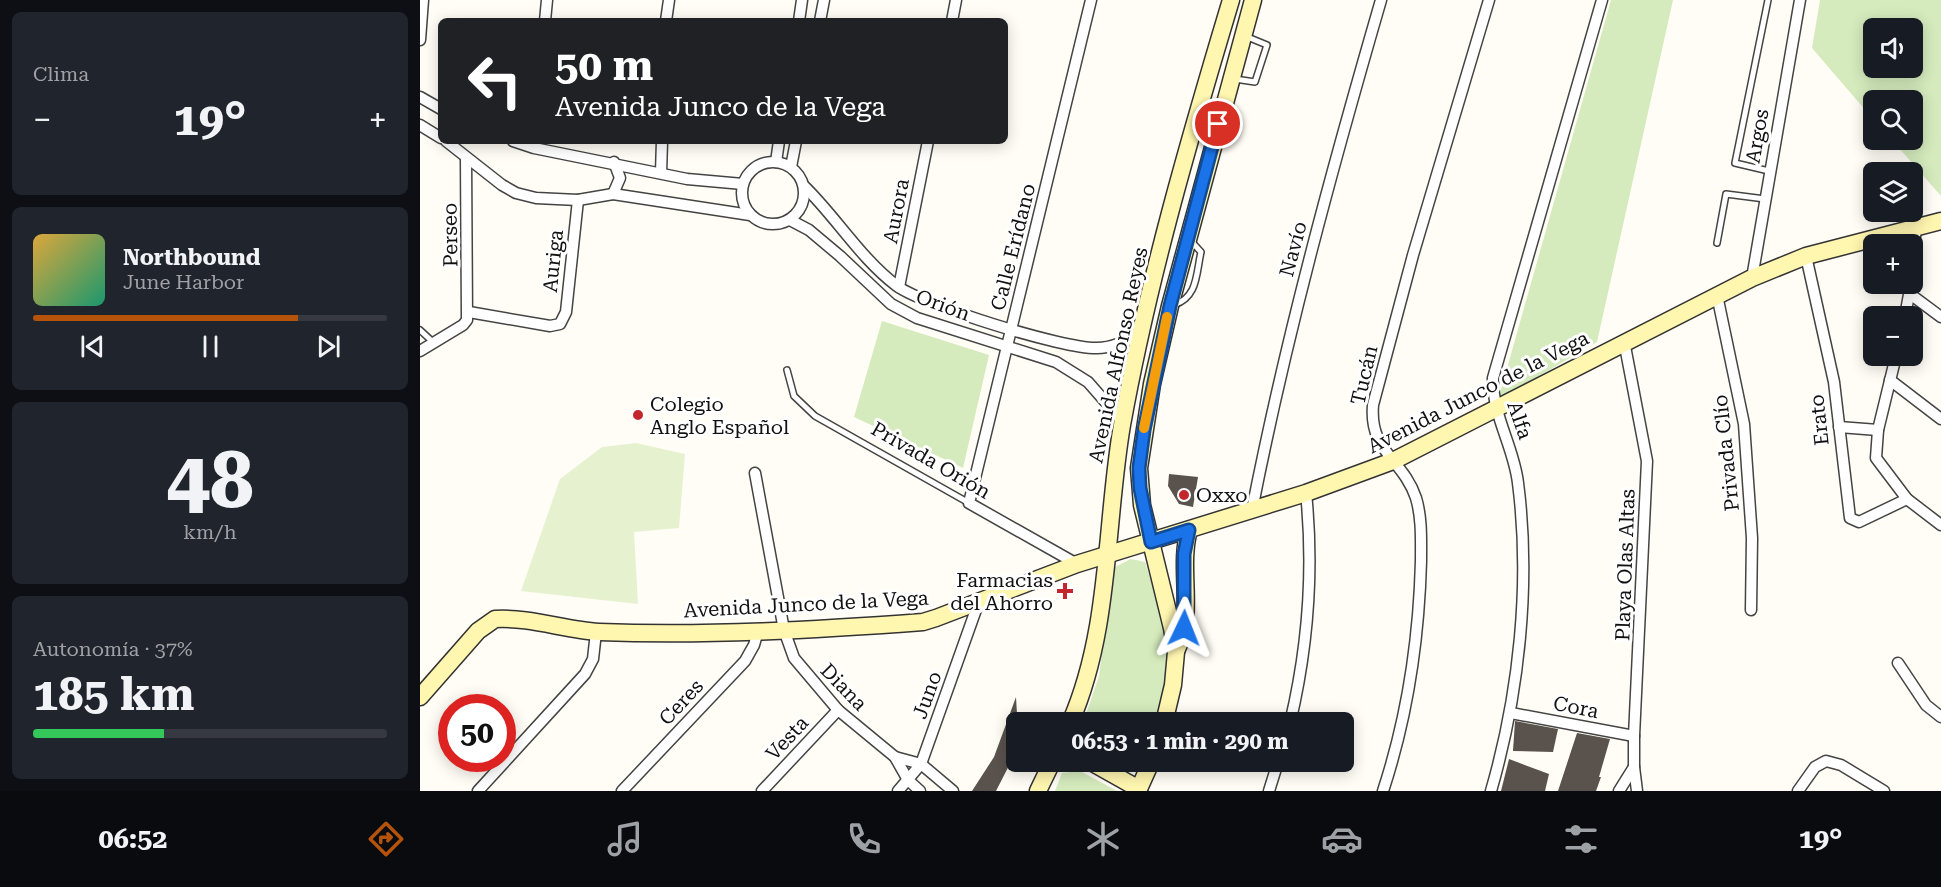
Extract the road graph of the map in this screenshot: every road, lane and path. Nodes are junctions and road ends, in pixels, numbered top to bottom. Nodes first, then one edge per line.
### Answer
1 (423, 0) edge
2 (547, 0) edge
3 (669, 0) edge
4 (802, 0) edge
5 (824, 0) edge
6 (956, 0) edge
7 (1090, 0) edge
8 (1232, 0) edge
9 (1252, 0) edge
10 (1381, 0) edge
11 (1489, 0) edge
12 (1602, 0) edge
13 (1768, 0) edge
14 (1800, 0) edge
15 (545, 18) edge
16 (666, 18) edge
17 (799, 18) edge
18 (821, 18) edge
19 (953, 18) edge
20 (1242, 35) junction
21 (420, 40) edge
22 (1231, 78) junction
23 (420, 97) edge
24 (438, 107) edge
25 (420, 125) edge
26 (438, 136) edge
27 (662, 144) edge
28 (779, 144) edge
29 (795, 144) edge
30 (927, 144) edge
31 (534, 145) edge
32 (461, 150) edge
33 (614, 162) junction
34 (776, 162) junction
35 (791, 167) junction
36 (1769, 171) junction
37 (662, 173) junction
38 (743, 184) junction
39 (804, 186) junction
40 (613, 194) junction
41 (1765, 199) junction
42 (578, 200) junction
43 (750, 215) junction
44 (790, 220) junction
45 (1941, 221) edge
46 (1916, 227) junction
47 (1915, 234) edge
48 (1717, 243) dead end
49 (1806, 256) junction
50 (1752, 278) junction
51 (899, 287) junction
52 (1916, 294) edge
53 (1718, 295) junction
54 (469, 312) junction
55 (1941, 317) edge
56 (1011, 329) junction
57 (420, 330) edge
58 (1140, 333) junction
59 (1624, 342) junction
60 (434, 343) junction
61 (1008, 346) junction
62 (420, 351) edge
63 (1894, 366) edge
64 (788, 370) dead end
65 (1890, 380) junction
66 (1496, 411) junction
67 (1941, 419) edge
68 (1123, 422) junction
69 (1839, 427) junction
70 (1878, 430) junction
71 (1393, 461) junction
72 (755, 473) dead end
73 (1306, 493) junction
74 (1907, 499) junction
75 (969, 503) junction
76 (1252, 510) junction
77 (1941, 525) edge
78 (1189, 530) junction
79 (1151, 542) junction
80 (1105, 556) junction
81 (1077, 564) junction
82 (978, 604) junction
83 (1751, 610) dead end
84 (784, 630) junction
85 (596, 632) junction
86 (758, 632) junction
87 (1176, 652) junction
88 (1898, 663) dead end
89 (420, 697) edge
90 (838, 711) junction
91 (1074, 712) edge
92 (1167, 712) edge
93 (1292, 712) edge
94 (1510, 713) junction
95 (1941, 717) edge
96 (1634, 736) junction
97 (895, 757) junction
98 (921, 764) junction
99 (1634, 767) junction
100 (1047, 772) edge
101 (1108, 772) edge
102 (1147, 772) edge
103 (1275, 772) edge
104 (908, 780) junction
105 (1139, 790) edge
106 (478, 791) edge
107 (622, 791) edge
108 (762, 791) edge
109 (898, 791) edge
110 (920, 791) edge
111 (953, 791) edge
112 (1038, 791) edge
113 (1269, 791) edge
114 (1383, 791) edge
115 (1491, 791) edge
116 (1619, 791) edge
117 (1637, 791) edge
118 (1798, 791) edge
119 (1884, 791) edge

1 - 21 street
2 - 15 street
3 - 16 street
4 - 17 street
5 - 18 street
6 - 19 street
7 - 56 street, Calle Erídano
8 - 58 main road, Avenida Alfonso Reyes
9 - 20 main road, Avenida Alfonso Reyes
10 - 76 street, Navío
11 - 71 street, Tucán
12 - 66 street, Alfa
13 - 36 lane
14 - 36 street, Argos
20 - 22 main road, Avenida Alfonso Reyes
20 - 22 lane
22 - 79 main road, Avenida Alfonso Reyes
23 - 24 street
25 - 26 street
27 - 37 street
28 - 34 street
29 - 35 street
30 - 51 street, Aurora
31 - 33 street
32 - 42 street
32 - 54 street, Perseo
33 - 37 street
33 - 40 street
34 - 35 street
34 - 38 street
35 - 39 street
36 - 41 street, Argos
37 - 38 street
38 - 43 street
39 - 44 street
39 - 51 street, Orión
40 - 42 street
40 - 43 street
41 - 48 lane
41 - 50 street, Argos
42 - 54 street, Auriga
43 - 44 street
44 - 61 street, Orión
45 - 46 main road, Avenida Junco de la Vega
46 - 47 street
46 - 49 main road, Avenida Junco de la Vega
49 - 50 main road, Avenida Junco de la Vega
49 - 69 street, Erato
50 - 53 main road, Avenida Junco de la Vega
51 - 56 street, Orión
52 - 55 street
53 - 59 main road, Avenida Junco de la Vega
53 - 83 street, Privada Clío
54 - 60 street
56 - 58 street, Orión
56 - 61 street, Calle Erídano
57 - 60 lane
58 - 68 main road, Avenida Alfonso Reyes
59 - 66 main road, Avenida Junco de la Vega
59 - 96 street, Playa Olas Altas
60 - 62 street
61 - 68 street, Orión
61 - 75 street, Calle Erídano
63 - 65 street
64 - 75 lane, Privada Orión
65 - 67 street
65 - 70 street
66 - 71 main road, Avenida Junco de la Vega
66 - 94 street, Alfa
68 - 80 main road, Avenida Alfonso Reyes
69 - 70 street
69 - 74 street, Erato
70 - 74 street
71 - 73 main road, Avenida Junco de la Vega
71 - 114 street, Tucán
72 - 84 street, Diana
73 - 76 main road, Avenida Junco de la Vega
73 - 93 street
74 - 77 street
75 - 81 street, Privada Orión
76 - 78 main road, Avenida Junco de la Vega
78 - 79 main road, Avenida Junco de la Vega
78 - 87 main road
79 - 80 main road, Avenida Junco de la Vega
79 - 87 main road, Avenida Alfonso Reyes
80 - 81 main road, Avenida Junco de la Vega
80 - 91 main road, Avenida Alfonso Reyes
81 - 82 main road, Avenida Junco de la Vega
82 - 84 main road, Avenida Junco de la Vega
82 - 98 street, Juno
84 - 86 main road, Avenida Junco de la Vega
84 - 90 street, Diana
85 - 86 main road, Avenida Junco de la Vega
85 - 89 main road, Avenida Junco de la Vega
85 - 106 street
86 - 107 street, Ceres
87 - 92 main road, Avenida Alfonso Reyes
88 - 95 street
90 - 97 street, Diana
90 - 108 street, Vesta
94 - 96 street, Cora
94 - 115 street, Alfa
96 - 99 street, Playa Olas Altas
97 - 98 street, Diana
97 - 104 street, Diana
98 - 104 street, Juno
98 - 111 street, Diana
99 - 116 street
99 - 117 street, Playa Olas Altas
100 - 112 main road
101 - 105 main road
102 - 105 main road
103 - 113 street
104 - 109 street, Juno
104 - 110 street, Diana
118 - 119 street

